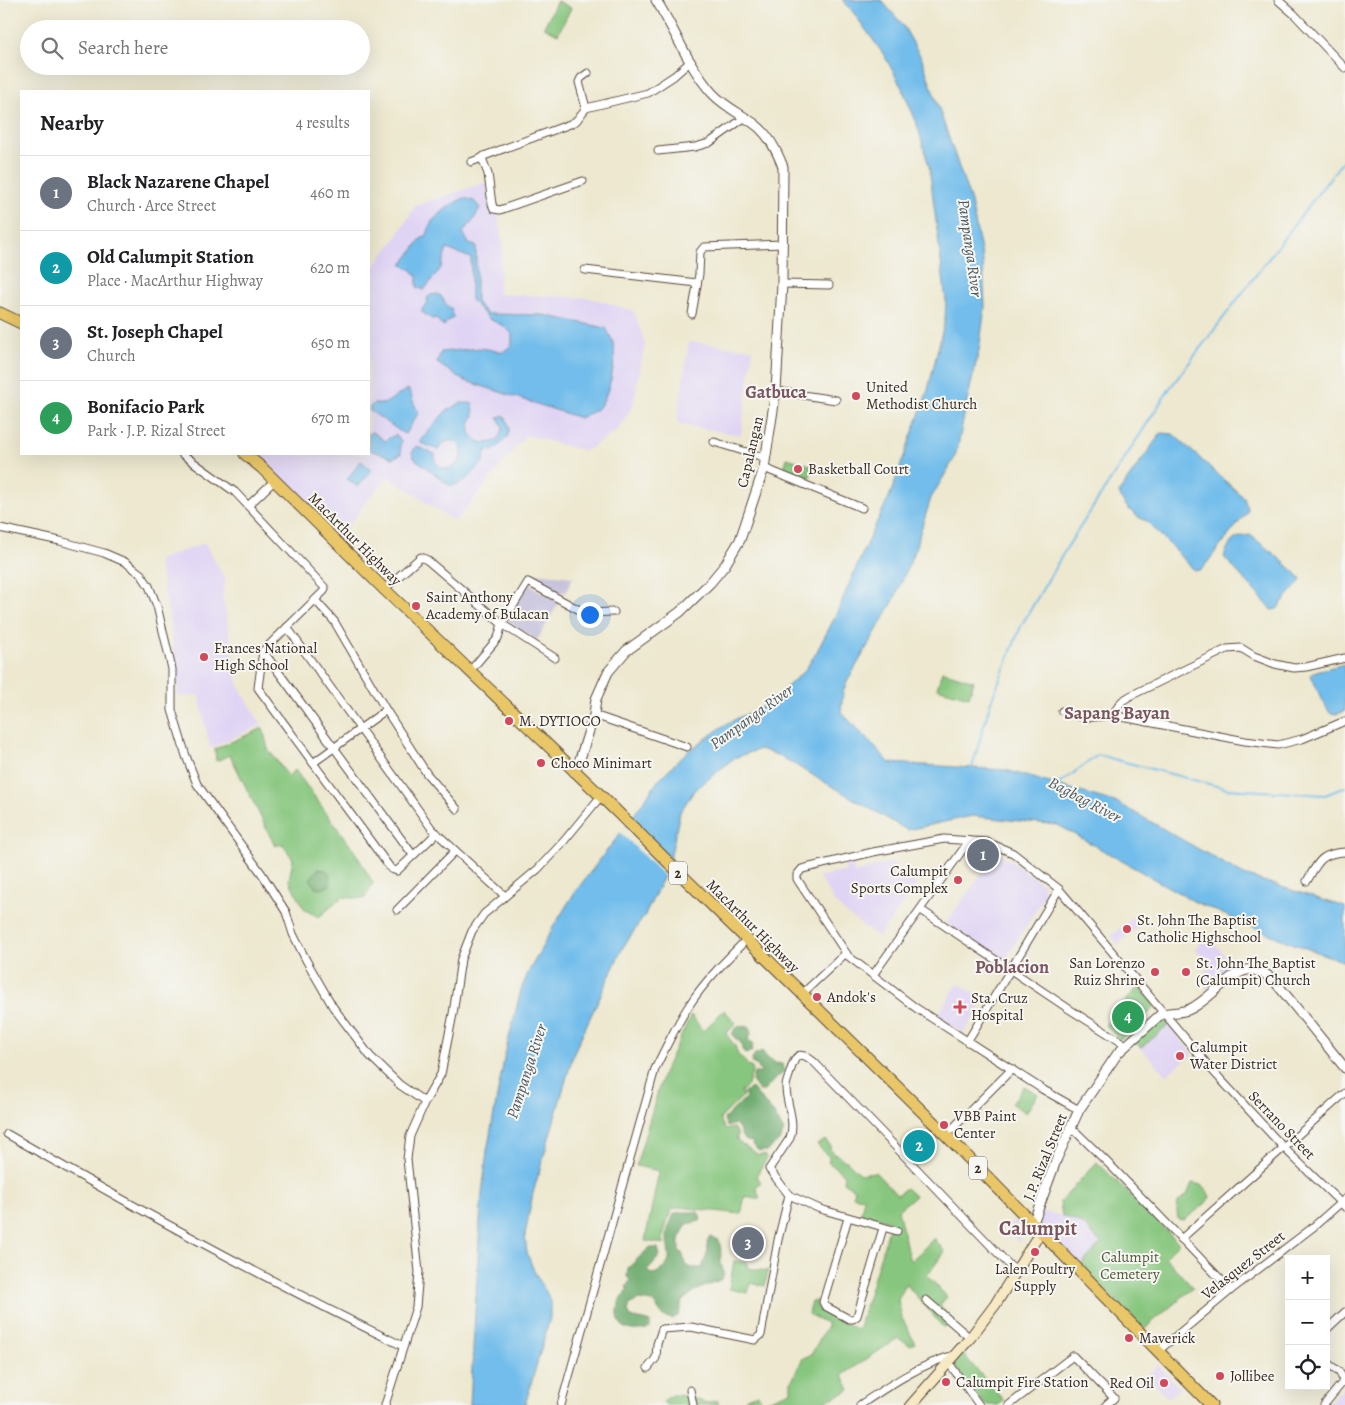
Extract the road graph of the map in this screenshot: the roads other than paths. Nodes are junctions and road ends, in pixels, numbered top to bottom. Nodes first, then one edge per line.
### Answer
1 (656, 0) edge
2 (1278, 0) edge
3 (690, 61) junction
4 (1345, 68) edge
5 (588, 73) dead end
6 (586, 108) junction
7 (744, 118) junction
8 (658, 151) dead end
9 (482, 158) junction
10 (471, 162) dead end
11 (582, 180) dead end
12 (783, 244) junction
13 (585, 270) dead end
14 (697, 283) junction
15 (782, 284) junction
16 (829, 285) dead end
17 (0, 313) edge
18 (692, 314) dead end
19 (20, 323) edge
20 (776, 391) junction
21 (836, 400) dead end
22 (714, 442) dead end
23 (183, 455) edge
24 (246, 455) edge
25 (766, 458) junction
26 (764, 468) junction
27 (275, 480) junction
28 (248, 506) junction
29 (862, 508) dead end
30 (0, 528) edge
31 (384, 589) junction
32 (315, 600) junction
33 (614, 612) dead end
34 (502, 624) junction
35 (286, 627) junction
36 (263, 651) junction
37 (555, 658) dead end
38 (1345, 658) edge
39 (470, 671) junction
40 (386, 710) junction
41 (1062, 711) dead end
42 (594, 715) junction
43 (1112, 715) junction
44 (1345, 721) edge
45 (360, 728) junction
46 (334, 746) junction
47 (687, 747) dead end
48 (313, 763) junction
49 (574, 772) junction
50 (601, 796) junction
51 (457, 809) dead end
52 (436, 833) junction
53 (968, 841) junction
54 (455, 851) junction
55 (1345, 852) edge
56 (413, 855) junction
57 (1307, 881) dead end
58 (1059, 889) junction
59 (505, 896) junction
60 (397, 910) dead end
61 (921, 910) junction
62 (743, 937) junction
63 (846, 953) junction
64 (1010, 969) junction
65 (873, 975) junction
66 (802, 994) junction
67 (1165, 1013) junction
68 (967, 1042) junction
69 (1126, 1045) junction
70 (1345, 1068) edge
71 (1012, 1069) junction
72 (1345, 1093) edge
73 (425, 1102) junction
74 (1079, 1110) junction
75 (1070, 1126) junction
76 (7, 1134) dead end
77 (946, 1135) junction
78 (1284, 1148) junction
79 (789, 1195) junction
80 (1344, 1203) edge
81 (848, 1218) junction
82 (1037, 1227) junction
83 (883, 1228) junction
84 (897, 1231) dead end
85 (1181, 1238) junction
86 (1015, 1271) junction
87 (1232, 1290) junction
88 (926, 1300) dead end
89 (1345, 1312) edge
90 (1330, 1326) edge
91 (970, 1338) junction
92 (403, 1346) junction
93 (1158, 1351) junction
94 (956, 1354) junction
95 (949, 1363) junction
96 (1330, 1365) edge
97 (648, 1368) dead end
98 (690, 1390) dead end
99 (385, 1405) edge
100 (561, 1405) edge
101 (693, 1405) edge
102 (860, 1405) edge
103 (911, 1405) edge
104 (978, 1405) edge
105 (1009, 1405) edge
106 (1106, 1405) edge
107 (1211, 1405) edge
108 (1324, 1405) edge

1 - 3 street, Capalangan
2 - 4 street
3 - 6 street
3 - 7 street, Capalangan
5 - 6 street
6 - 9 street
7 - 8 street
7 - 12 street, Capalangan
9 - 10 street
9 - 11 street
12 - 14 street
12 - 15 street, Capalangan
13 - 14 street
14 - 18 street
15 - 16 street
15 - 20 street, Capalangan
17 - 19 highway
20 - 21 street
20 - 25 street, Capalangan
22 - 25 street
23 - 28 street
24 - 27 highway, MacArthur Highway / 2
25 - 26 street, Capalangan
26 - 29 street
26 - 42 street, Capalangan
27 - 28 street
27 - 31 highway, MacArthur Highway / 2
28 - 32 street
30 - 73 street
31 - 34 street
31 - 39 highway, MacArthur Highway / 2
32 - 35 street
32 - 40 street
33 - 34 street
34 - 37 street
34 - 39 street
35 - 36 street
35 - 45 street
36 - 46 street
36 - 48 street
38 - 43 street
39 - 49 highway, MacArthur Highway / 2
40 - 45 street
40 - 51 street
41 - 43 street
42 - 47 street
42 - 49 street, Capalangan
43 - 44 street
45 - 46 street
45 - 52 street
46 - 48 street
46 - 56 street
48 - 56 street
49 - 50 highway, MacArthur Highway / 2
50 - 59 street
50 - 62 highway, MacArthur Highway / 2
52 - 54 street
52 - 56 street
53 - 58 street, Serrano Street
53 - 61 street
53 - 63 street, Serrano Street
54 - 59 street
54 - 60 street
55 - 57 street
58 - 64 street
58 - 67 street, Serrano Street
59 - 73 street
61 - 64 street
61 - 65 street
62 - 66 highway, MacArthur Highway / 2
62 - 100 street
63 - 65 street
63 - 66 street
64 - 68 street
64 - 69 street
65 - 68 street
66 - 77 highway, MacArthur Highway / 2
67 - 69 street, J.P. Rizal Street
67 - 70 street
67 - 78 street, Serrano Street
68 - 71 street
69 - 74 street, J.P. Rizal Street
71 - 74 street
71 - 77 street
72 - 78 street
73 - 92 street
74 - 75 street, J.P. Rizal Street
75 - 82 street, J.P. Rizal Street
75 - 85 street
76 - 92 street
77 - 82 highway, MacArthur Highway / 2
78 - 80 street, Serrano Street
78 - 85 street
79 - 81 street
79 - 86 street
79 - 97 street
80 - 87 street, Velasquez Street
81 - 83 street
81 - 83 street
82 - 86 main road
82 - 93 highway, MacArthur Highway / 2
83 - 84 street
85 - 87 street
86 - 91 main road
87 - 93 street, Velasquez Street
88 - 91 street
89 - 90 street
91 - 94 main road
92 - 99 street
93 - 107 highway, MacArthur Highway / 2
94 - 95 main road
94 - 102 street
95 - 103 main road
95 - 104 street
96 - 108 street
98 - 101 street
105 - 106 street

